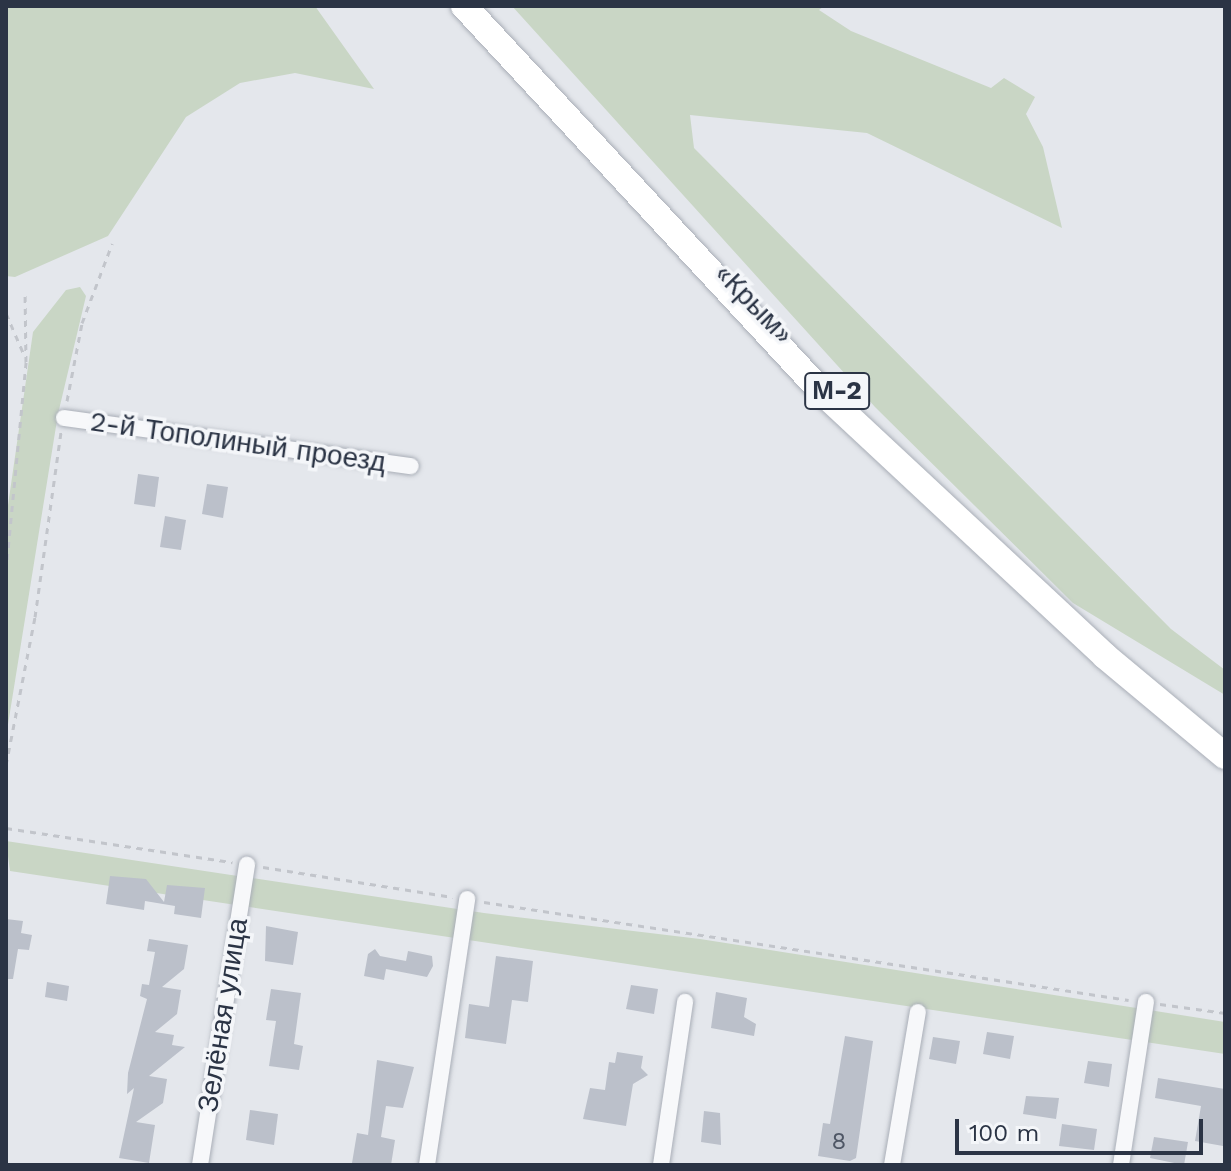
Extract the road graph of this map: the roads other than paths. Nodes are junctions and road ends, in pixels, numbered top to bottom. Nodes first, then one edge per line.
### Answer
1 (464, 6) edge
2 (482, 6) edge
3 (64, 418) road end
4 (411, 466) dead end
5 (1225, 743) edge
6 (1225, 756) edge
7 (247, 865) road end
8 (467, 899) road end
9 (685, 1002) dead end
10 (1146, 1002) road end
11 (918, 1012) dead end
12 (200, 1165) edge
13 (427, 1165) edge
14 (661, 1165) edge
15 (892, 1165) edge
16 (1121, 1165) edge

1 - 6 highway
2 - 5 highway, «Крым» / М-2
3 - 4 street, 2-й Тополиный проезд
7 - 12 street, Зелёная улица
8 - 13 street
9 - 14 street
10 - 16 street
11 - 15 street

